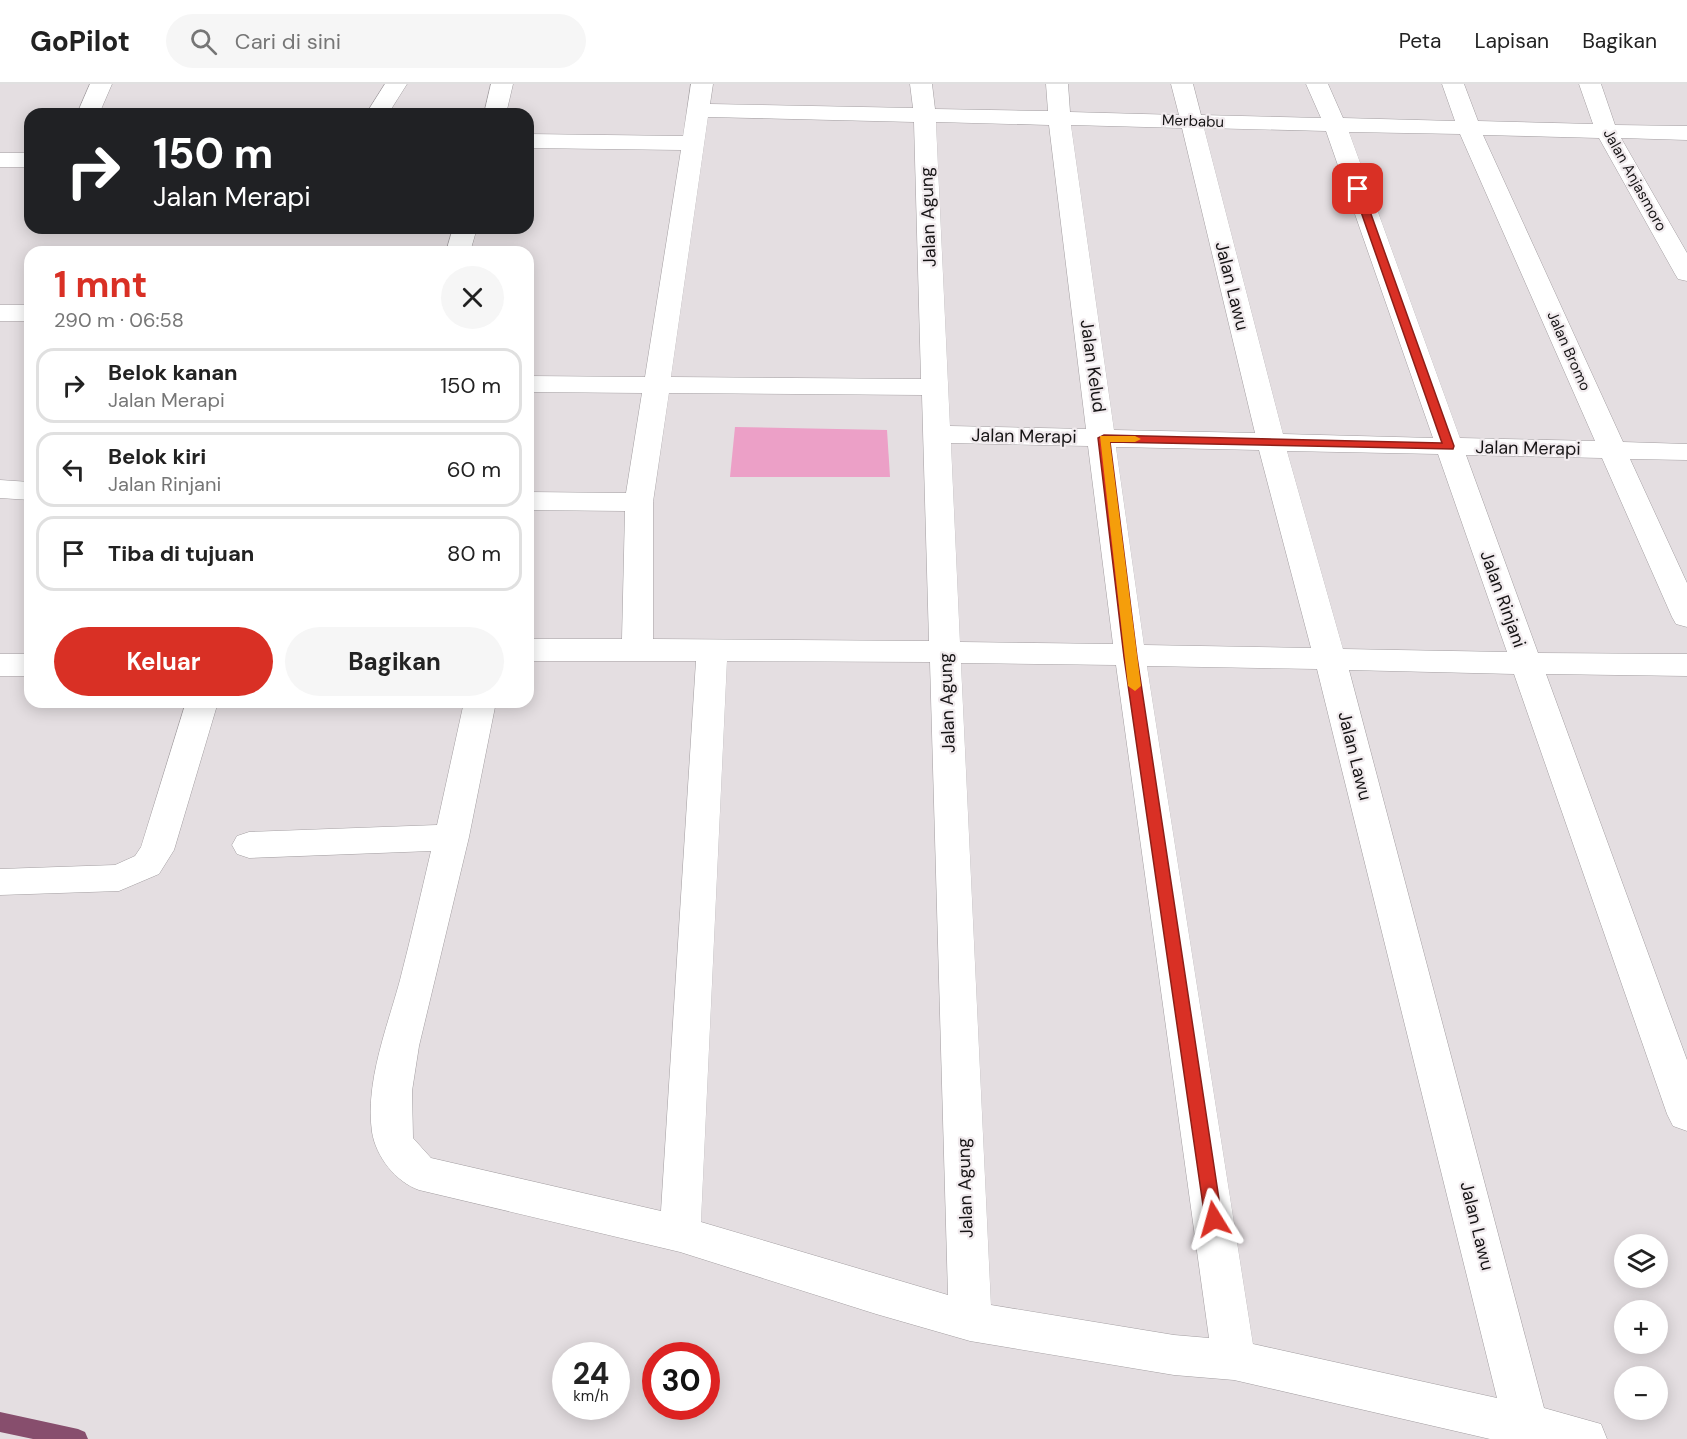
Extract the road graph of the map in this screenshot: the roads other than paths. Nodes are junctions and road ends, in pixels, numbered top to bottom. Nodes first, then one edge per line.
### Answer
1 (101, 84) edge
2 (396, 84) edge
3 (502, 84) edge
4 (921, 84) edge
5 (1057, 84) edge
6 (1182, 84) edge
7 (1317, 84) edge
8 (1453, 84) edge
9 (1590, 84) edge
10 (701, 97) edge
11 (91, 108) edge
12 (381, 108) edge
13 (496, 108) edge
14 (924, 115) junction
15 (1060, 117) junction
16 (1193, 122) junction
17 (1335, 125) junction
18 (1468, 128) junction
19 (1606, 131) junction
20 (1687, 133) edge
21 (534, 141) edge
22 (695, 143) junction
23 (0, 160) edge
24 (24, 160) edge
25 (1687, 274) edge
26 (0, 313) edge
27 (24, 313) edge
28 (534, 384) edge
29 (657, 386) junction
30 (935, 387) junction
31 (936, 434) junction
32 (1104, 438) junction
33 (1270, 442) junction
34 (1449, 446) junction
35 (1614, 450) junction
36 (1687, 452) edge
37 (0, 489) edge
38 (24, 491) edge
39 (534, 501) edge
40 (639, 502) junction
41 (1687, 617) edge
42 (712, 649) junction
43 (534, 650) edge
44 (637, 650) junction
45 (945, 653) junction
46 (1130, 657) junction
47 (1330, 659) junction
48 (0, 664) edge
49 (24, 664) edge
50 (1527, 665) junction
51 (1687, 665) edge
52 (200, 708) edge
53 (479, 708) edge
54 (452, 837) junction
55 (249, 844) dead end
56 (0, 882) edge
57 (1687, 1114) edge
58 (680, 1234) junction
59 (970, 1322) junction
60 (1234, 1360) junction
61 (1527, 1428) junction
62 (1585, 1439) edge

1 - 11 street
2 - 12 street
3 - 13 street
4 - 14 street, Jalan Agung
5 - 15 street, Jalan Kelud
6 - 16 street, Jalan Lawu
7 - 17 street, Jalan Rinjani
8 - 18 street, Jalan Bromo
9 - 19 street, Jalan Anjasmoro
10 - 14 street, Merbabu
10 - 22 street
14 - 15 street, Merbabu
14 - 30 street, Jalan Agung
15 - 16 street, Merbabu
15 - 32 street, Jalan Kelud
16 - 17 street, Merbabu
16 - 33 street, Jalan Lawu
17 - 18 street, Merbabu
17 - 34 street, Jalan Rinjani
18 - 19 street, Merbabu
18 - 35 street, Jalan Bromo
19 - 20 street, Merbabu
19 - 25 street, Jalan Anjasmoro
21 - 22 street
22 - 29 street
23 - 24 street
26 - 27 street
28 - 29 street
29 - 30 street
29 - 40 street
30 - 31 street, Jalan Agung
31 - 32 street, Jalan Merapi
31 - 45 street, Jalan Agung
32 - 33 street, Jalan Merapi
32 - 46 street, Jalan Kelud
33 - 34 street, Jalan Merapi
33 - 47 street, Jalan Lawu
34 - 35 street, Jalan Merapi
34 - 50 street, Jalan Rinjani
35 - 36 street, Jalan Merapi
35 - 41 street, Jalan Bromo
37 - 38 street
39 - 40 street
40 - 44 street
42 - 44 street
42 - 45 street
42 - 58 street
43 - 44 street
45 - 46 street
45 - 59 street, Jalan Agung
46 - 47 street
46 - 60 street, Jalan Kelud
47 - 50 street
47 - 61 street, Jalan Lawu
48 - 49 street
50 - 51 street
50 - 57 street, Jalan Rinjani
52 - 56 street
53 - 54 street
54 - 55 street
54 - 58 street
58 - 59 street
59 - 60 street
60 - 61 street
61 - 62 street

